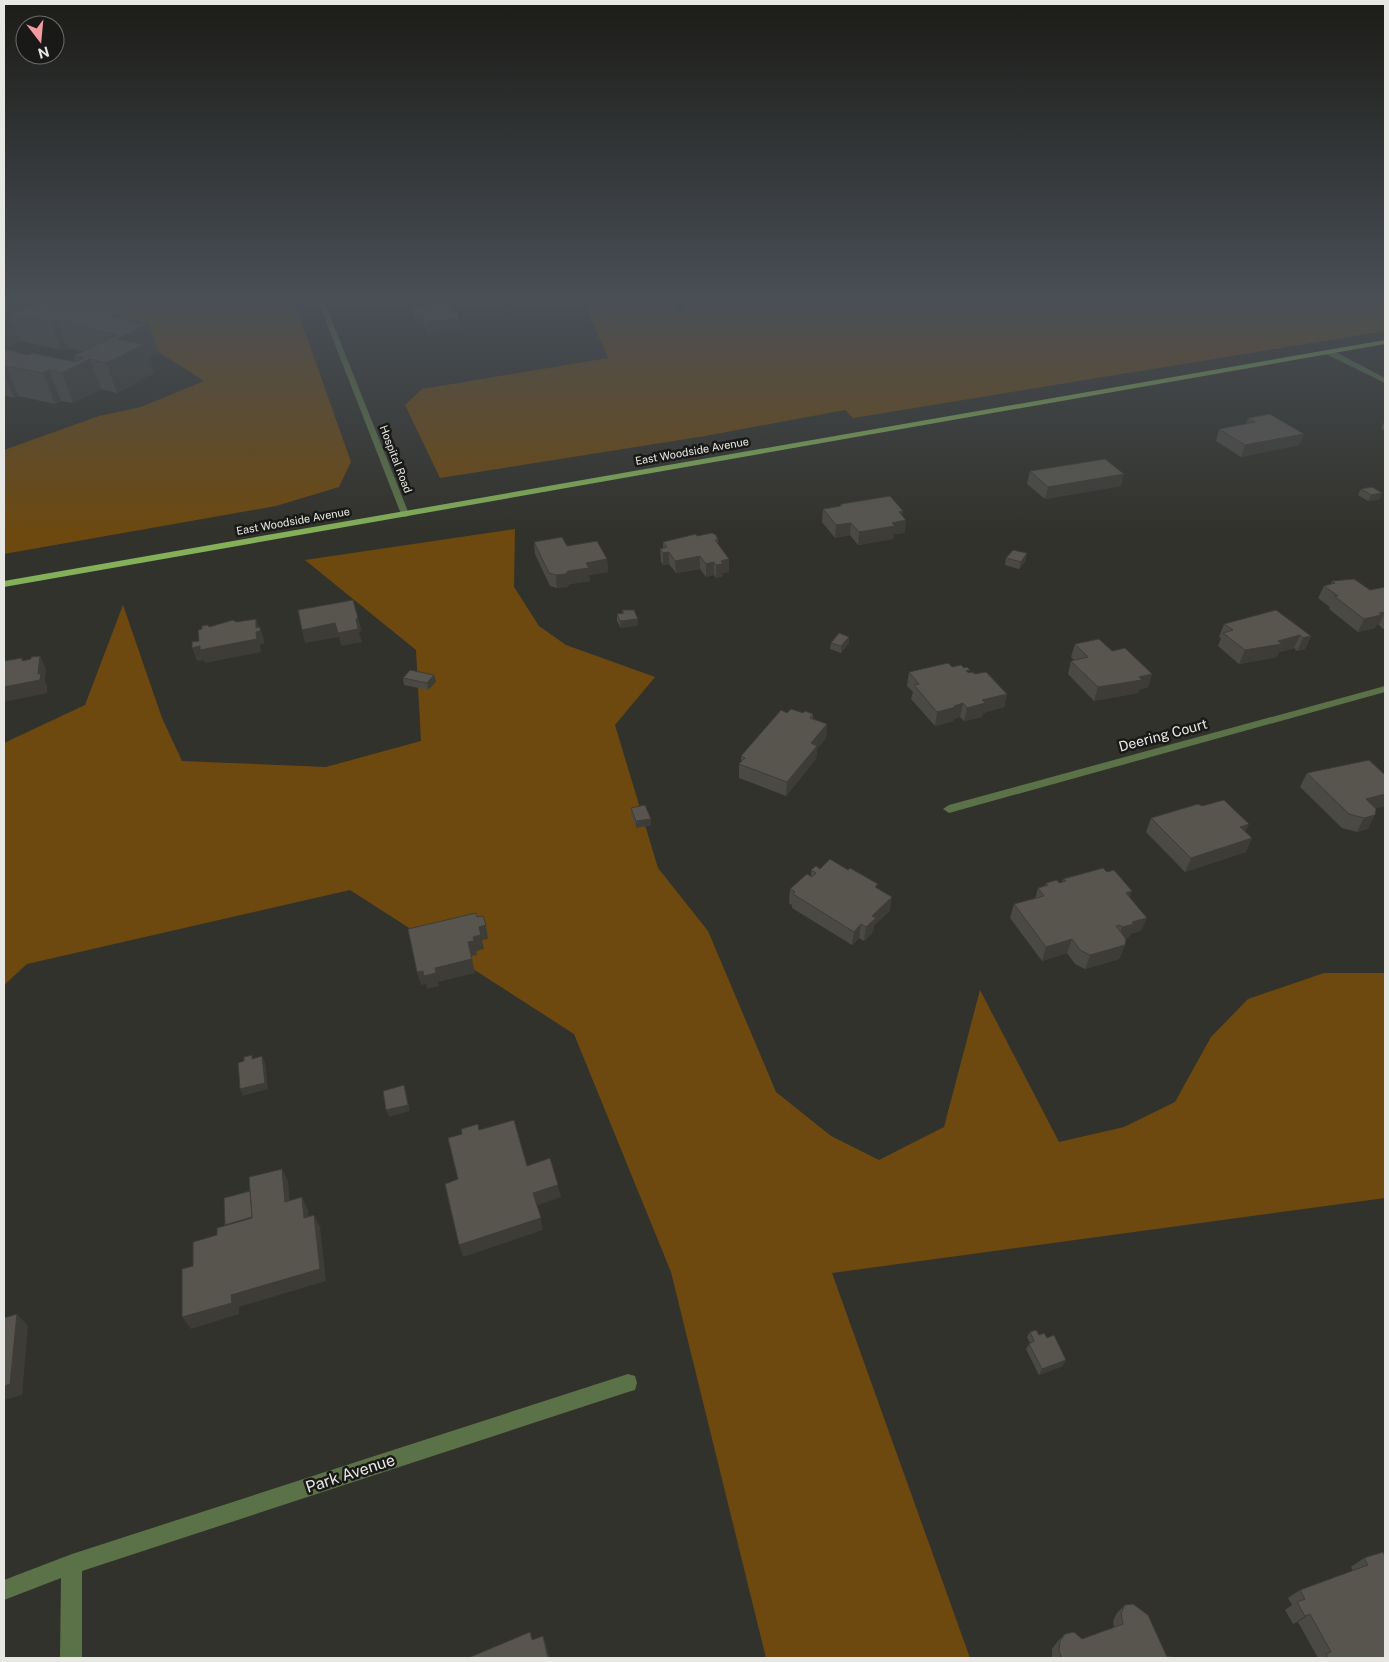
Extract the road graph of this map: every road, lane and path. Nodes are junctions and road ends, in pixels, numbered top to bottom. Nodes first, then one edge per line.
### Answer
1 (352, 379) edge
2 (1177, 379) edge
3 (405, 514) junction
4 (4, 584) edge
5 (1385, 689) edge
6 (949, 809) dead end
7 (628, 1383) dead end
8 (72, 1564) junction
9 (4, 1590) edge
10 (71, 1658) edge

1 - 3 street, Hospital Road
2 - 3 main road, East Woodside Avenue
3 - 4 main road, East Woodside Avenue
5 - 6 street, Deering Court
7 - 8 street, Park Avenue
8 - 9 street, Park Avenue
8 - 10 street

